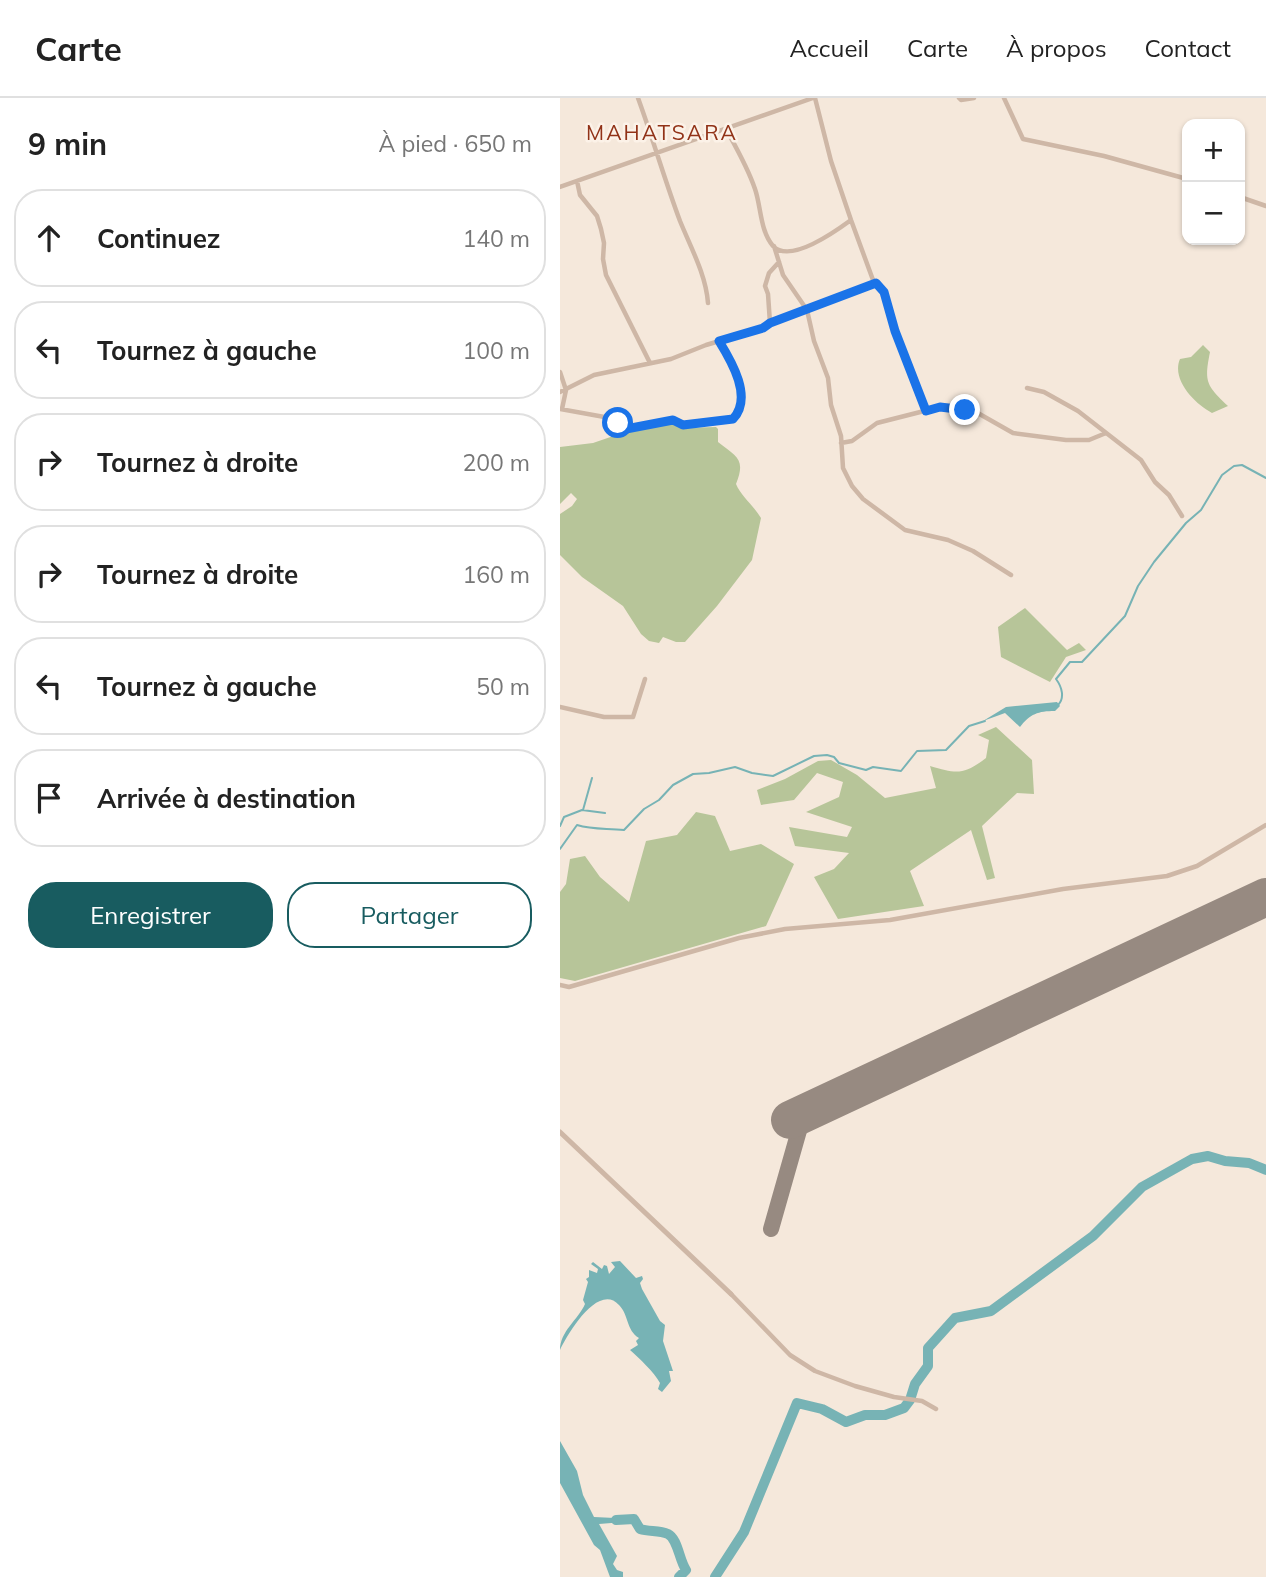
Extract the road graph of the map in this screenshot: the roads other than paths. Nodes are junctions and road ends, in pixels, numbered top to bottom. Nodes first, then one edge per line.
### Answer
1 (638, 98) edge
2 (814, 98) edge
3 (960, 98) edge
4 (975, 98) edge
5 (1004, 98) edge
6 (726, 130) junction
7 (658, 152) junction
8 (1182, 178) edge
9 (576, 181) junction
10 (560, 187) edge
11 (1245, 199) edge
12 (1266, 206) edge
13 (852, 220) junction
14 (774, 246) junction
15 (779, 262) junction
16 (876, 283) junction
17 (708, 303) dead end
18 (807, 310) junction
19 (770, 323) junction
20 (719, 341) junction
21 (650, 363) junction
22 (560, 372) edge
23 (1027, 388) dead end
24 (566, 389) junction
25 (560, 392) edge
26 (561, 409) edge
27 (926, 411) junction
28 (1106, 433) junction
29 (841, 443) junction
30 (1182, 516) dead end
31 (1011, 575) dead end
32 (645, 679) dead end
33 (560, 708) edge
34 (1266, 825) edge
35 (560, 985) edge
36 (560, 1132) edge
37 (731, 1294) joint
38 (936, 1409) dead end

1 - 7 street
2 - 6 street
2 - 13 street
3 - 4 street
5 - 8 street
6 - 7 street
6 - 14 street
7 - 9 street
7 - 17 street
9 - 10 street
9 - 21 street
11 - 12 street
13 - 14 street
13 - 16 street
14 - 15 street
15 - 18 street
15 - 19 street
16 - 18 street
16 - 27 street
18 - 19 street
18 - 29 street
19 - 20 street
20 - 21 street
20 - 26 street
21 - 24 street
22 - 24 street
23 - 28 street
24 - 25 street
24 - 26 street
27 - 28 street
27 - 29 street
28 - 30 street
29 - 31 street
32 - 33 street
34 - 35 street
36 - 37 street
37 - 38 street

